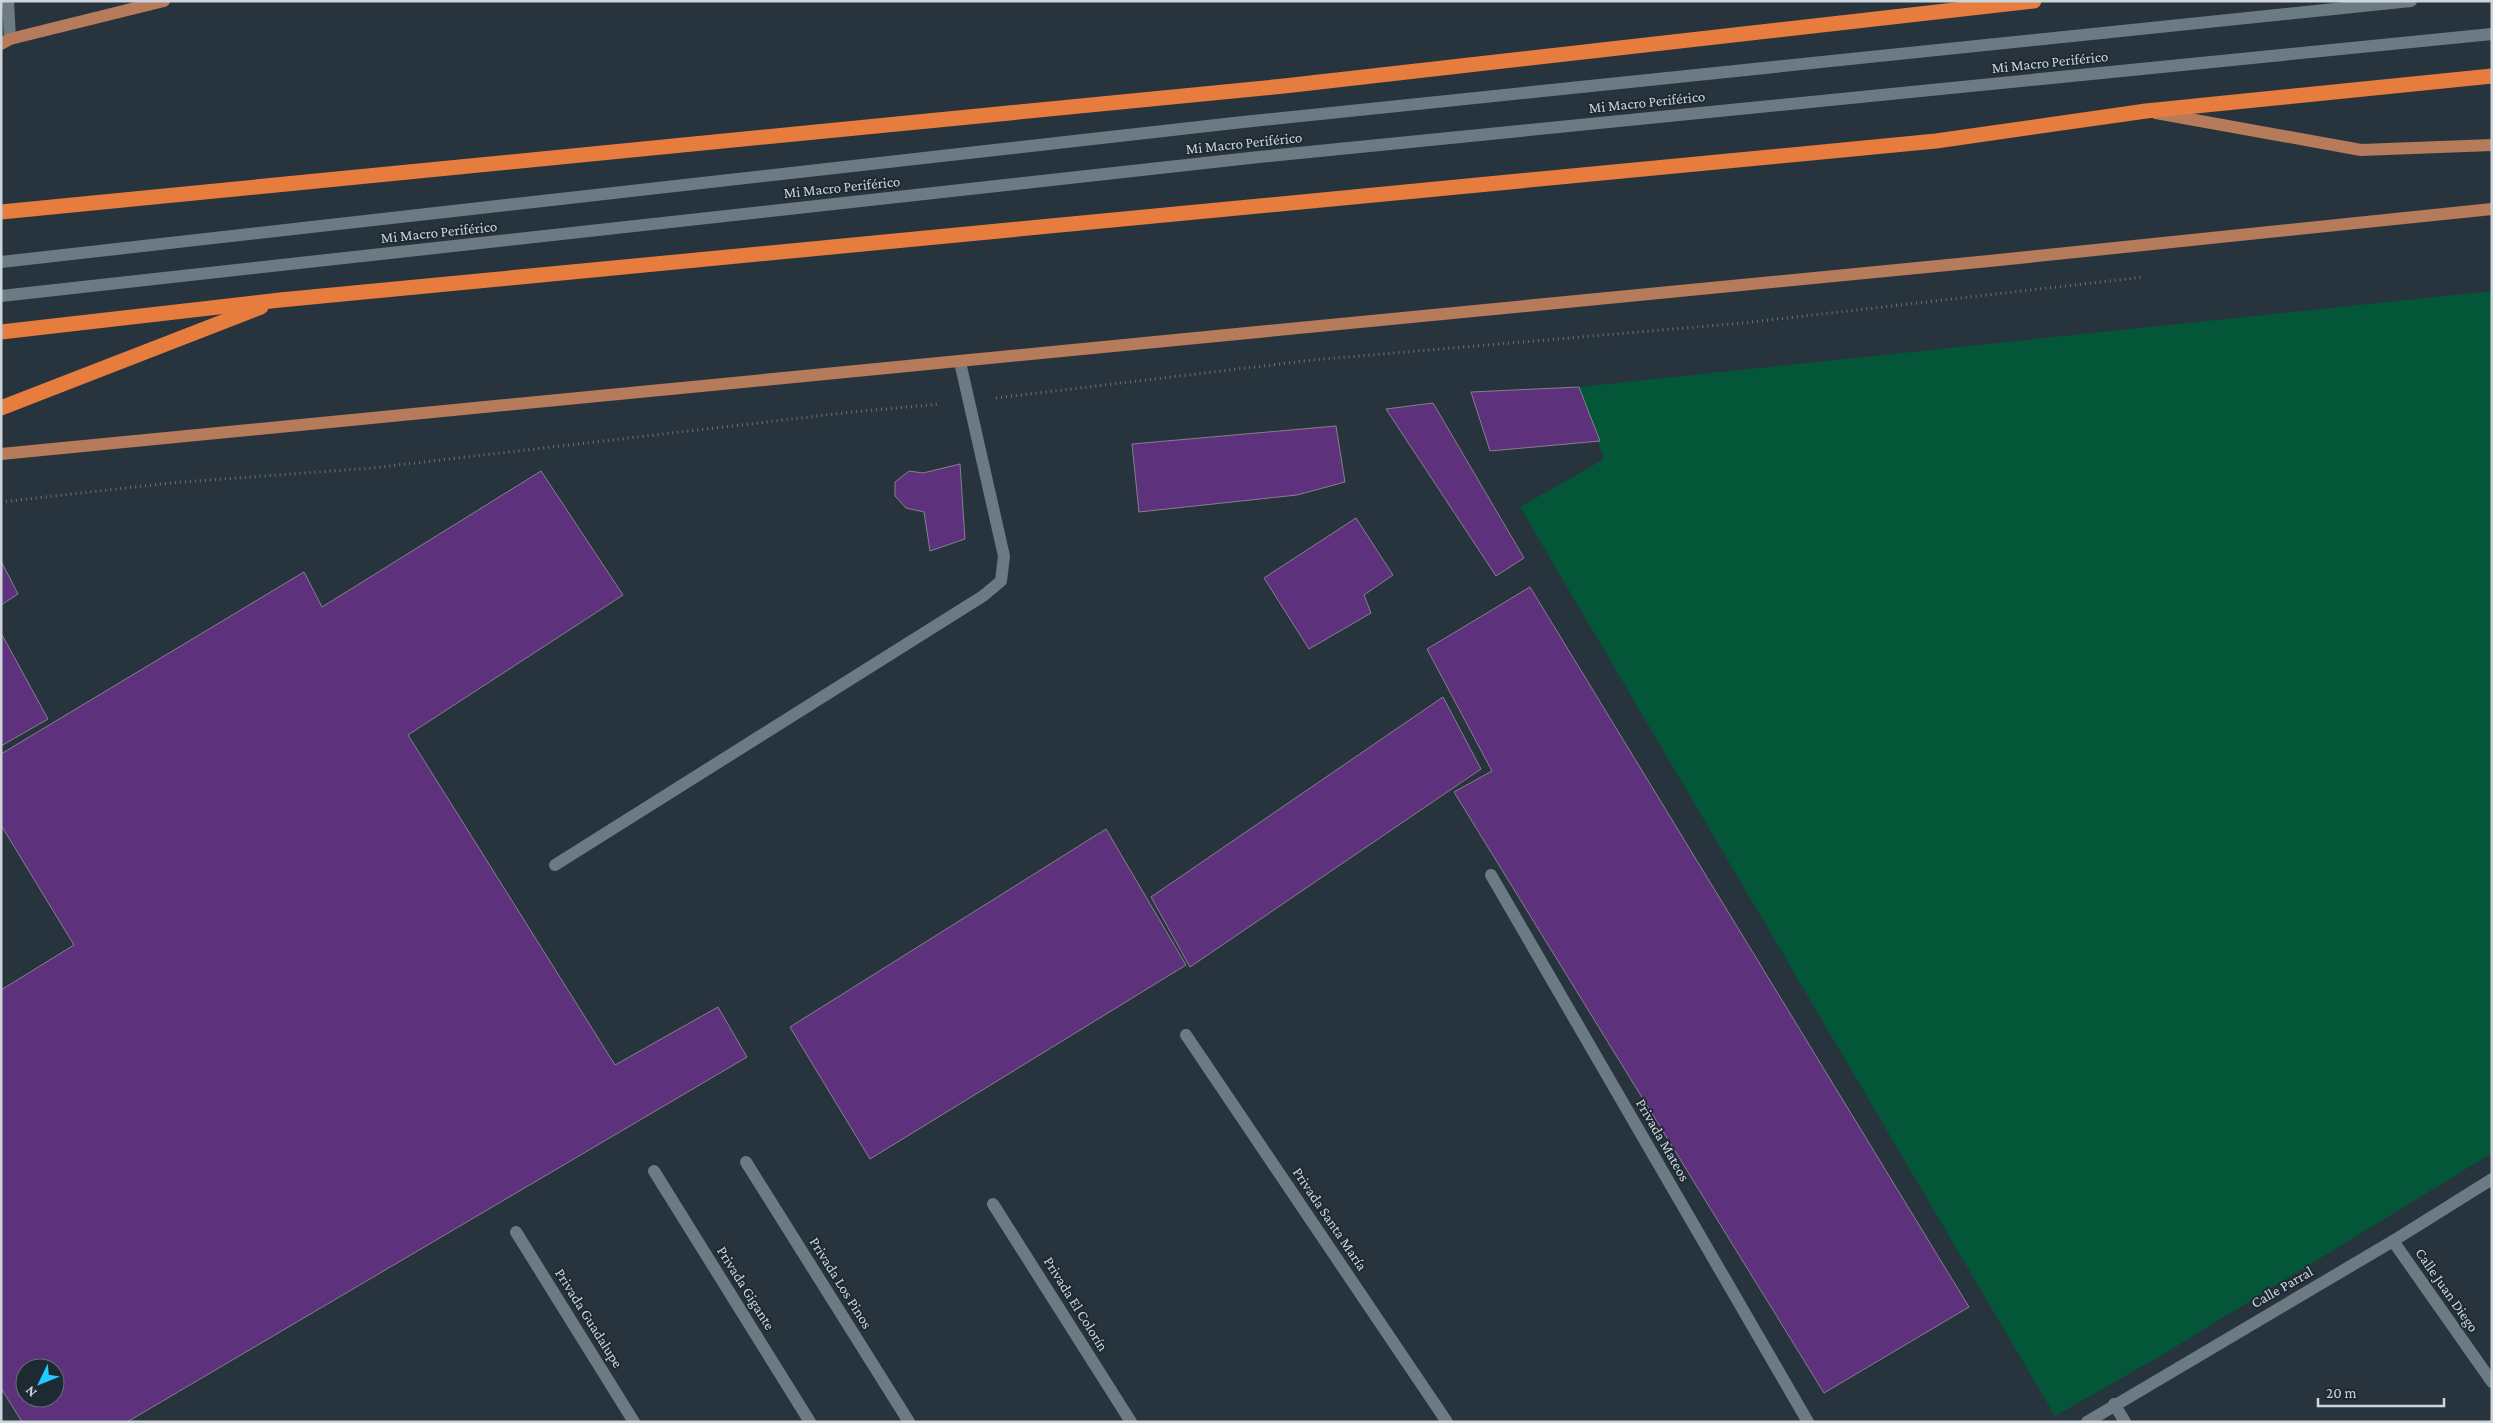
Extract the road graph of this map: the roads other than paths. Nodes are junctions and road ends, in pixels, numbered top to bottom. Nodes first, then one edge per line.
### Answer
1 (8, 1) edge
2 (164, 1) edge
3 (2034, 1) edge
4 (2411, 1) edge
5 (2492, 34) edge
6 (6, 41) edge
7 (2492, 76) edge
8 (2146, 111) junction
9 (2492, 145) edge
10 (2492, 209) edge
11 (1, 212) edge
12 (1, 262) edge
13 (1, 296) edge
14 (280, 300) junction
15 (1, 332) edge
16 (960, 362) junction
17 (1, 408) edge
18 (1, 454) edge
19 (555, 865) dead end
20 (1491, 875) dead end
21 (1186, 1035) dead end
22 (746, 1162) dead end
23 (654, 1171) dead end
24 (2492, 1179) edge
25 (993, 1204) dead end
26 (516, 1232) dead end
27 (2393, 1241) junction
28 (2492, 1382) edge
29 (2114, 1404) junction
30 (634, 1422) edge
31 (810, 1422) edge
32 (909, 1422) edge
33 (1132, 1422) edge
34 (1447, 1422) edge
35 (1808, 1422) edge
36 (2087, 1422) edge
37 (2126, 1422) edge

1 - 6 street
2 - 6 main road
3 - 11 highway
4 - 12 street, Mi Macro Periférico
5 - 13 street, Mi Macro Periférico
7 - 8 highway
8 - 9 main road
8 - 14 highway
10 - 16 main road
14 - 15 highway
14 - 17 highway
16 - 18 main road
16 - 19 street
20 - 35 street, Privada Mateos
21 - 34 street, Privada Santa María
22 - 32 street, Privada Los Pinos
23 - 31 street, Privada Gigante
24 - 27 street, Calle Parral
25 - 33 street, Privada El Colorín
26 - 30 street, Privada Guadalupe
27 - 28 street, Calle Juan Diego
27 - 29 street, Calle Parral
29 - 36 street, Calle Parral
29 - 37 street

